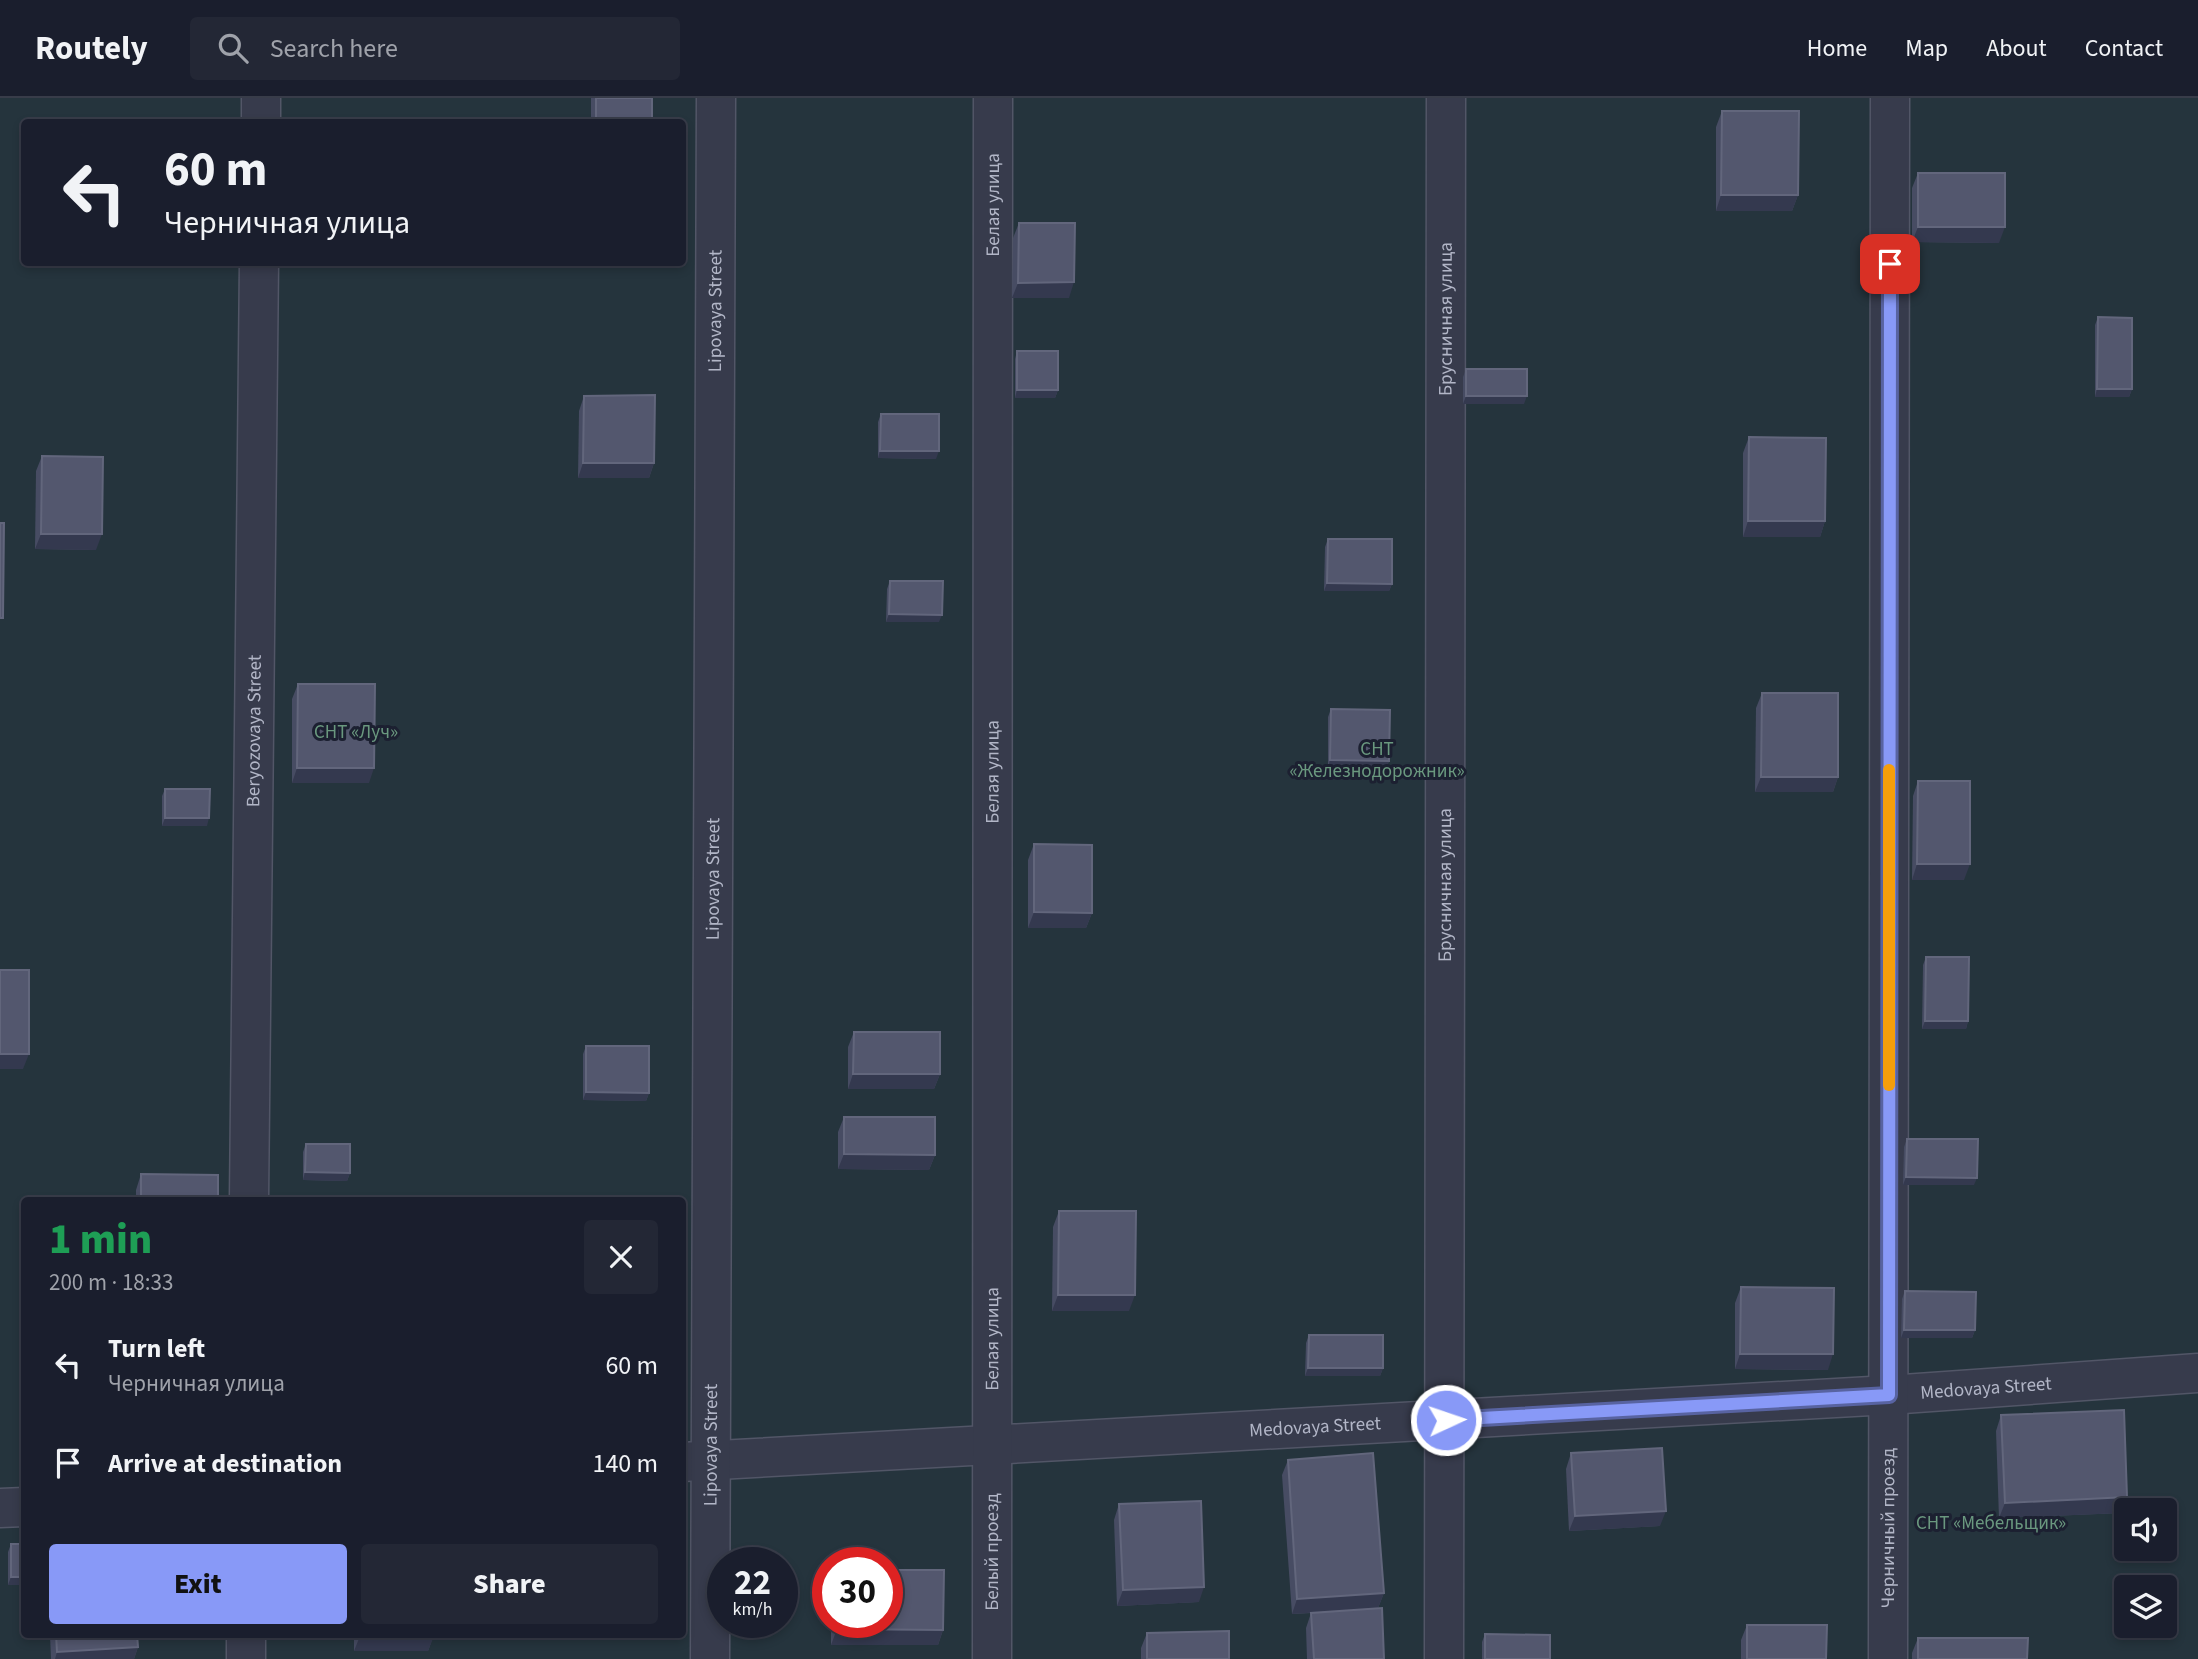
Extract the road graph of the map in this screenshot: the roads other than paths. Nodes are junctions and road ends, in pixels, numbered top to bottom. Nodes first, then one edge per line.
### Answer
1 (261, 98) edge
2 (716, 98) edge
3 (993, 98) edge
4 (1446, 98) edge
5 (1890, 98) edge
6 (261, 119) edge
7 (260, 266) edge
8 (249, 1197) edge
9 (2198, 1373) edge
10 (1889, 1395) junction
11 (1446, 1420) junction
12 (994, 1447) junction
13 (696, 1461) edge
14 (0, 1507) edge
15 (21, 1507) edge
16 (246, 1638) edge
17 (246, 1659) edge
18 (710, 1659) edge
19 (992, 1659) edge
20 (1444, 1659) edge
21 (1888, 1659) edge

1 - 6 street
2 - 13 street, Lipovaya Street
3 - 12 street, Белая улица
4 - 11 street, Брусничная улица
5 - 10 street, Черничный проезд
7 - 8 street, Beryozovaya Street
9 - 10 street, Medovaya Street
10 - 11 street, Medovaya Street
10 - 21 street, Черничный проезд
11 - 12 street, Medovaya Street
11 - 20 street, Брусничная улица
12 - 13 street, Medovaya Street
12 - 19 street, Белый проезд
13 - 18 street, Lipovaya Street
14 - 15 street
16 - 17 street

